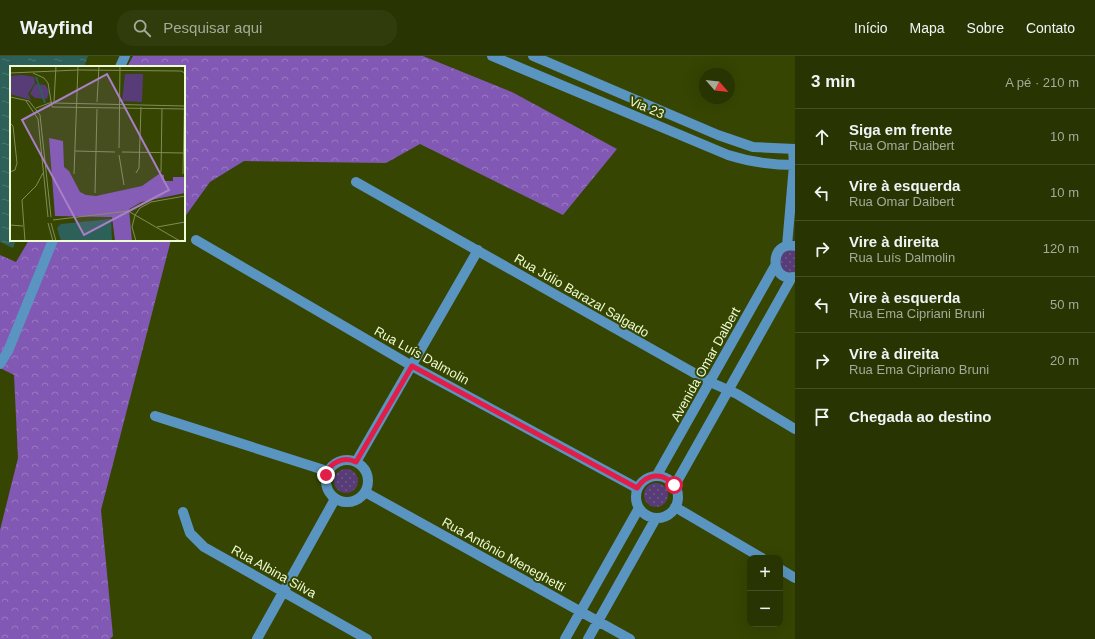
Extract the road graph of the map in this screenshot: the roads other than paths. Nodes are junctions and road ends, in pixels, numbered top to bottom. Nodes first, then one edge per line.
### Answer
1 (124, 56) edge
2 (492, 56) edge
3 (533, 56) edge
4 (120, 66) edge
5 (794, 149) edge
6 (794, 165) edge
7 (356, 182) dead end
8 (196, 240) dead end
9 (53, 241) edge
10 (791, 246) edge
11 (478, 250) junction
12 (775, 266) junction
13 (793, 277) edge
14 (0, 364) edge
15 (412, 366) junction
16 (710, 382) junction
17 (728, 391) junction
18 (155, 416) dead end
19 (795, 429) edge
20 (356, 462) junction
21 (327, 472) junction
22 (657, 475) junction
23 (674, 485) junction
24 (637, 488) junction
25 (365, 492) junction
26 (335, 499) junction
27 (675, 507) junction
28 (639, 508) junction
29 (183, 512) dead end
30 (656, 518) junction
31 (757, 555) edge
32 (783, 571) edge
33 (795, 578) edge
34 (284, 591) junction
35 (580, 611) junction
36 (598, 621) junction
37 (257, 639) edge
38 (367, 639) edge
39 (565, 639) edge
40 (588, 639) edge
41 (630, 639) edge

1 - 4 street
2 - 6 street, Via 23
3 - 5 street, Via 23
5 - 6 street
6 - 10 street
7 - 11 street, Rua Júlio Barazal Salgado
8 - 15 street, Rua Luís Dalmolin
9 - 14 street
10 - 12 street, Avenida Omar Dalbert
11 - 15 street
11 - 16 street, Rua Júlio Barazal Salgado
12 - 13 street
12 - 16 street, Avenida Omar Dalbert
13 - 17 street
15 - 20 street
15 - 24 street, Rua Luís Dalmolin
16 - 17 street, Rua Júlio Barazal Salgado
16 - 22 street, Avenida Omar Dalbert
17 - 19 street, Rua Júlio Barazal Salgado
17 - 23 street
18 - 21 street
20 - 21 street
20 - 25 street
21 - 26 street
22 - 23 street
22 - 24 street
23 - 27 street
24 - 28 street
25 - 26 street
25 - 35 street, Rua Antônio Meneghetti
26 - 34 street
27 - 30 street
27 - 31 street
28 - 30 street
28 - 35 street
29 - 34 street, Rua Albina Silva
30 - 36 street
32 - 33 street
34 - 37 street
34 - 38 street, Rua Albina Silva
35 - 36 street, Rua Antônio Meneghetti
35 - 39 street
36 - 40 street
36 - 41 street, Rua Antônio Meneghetti

